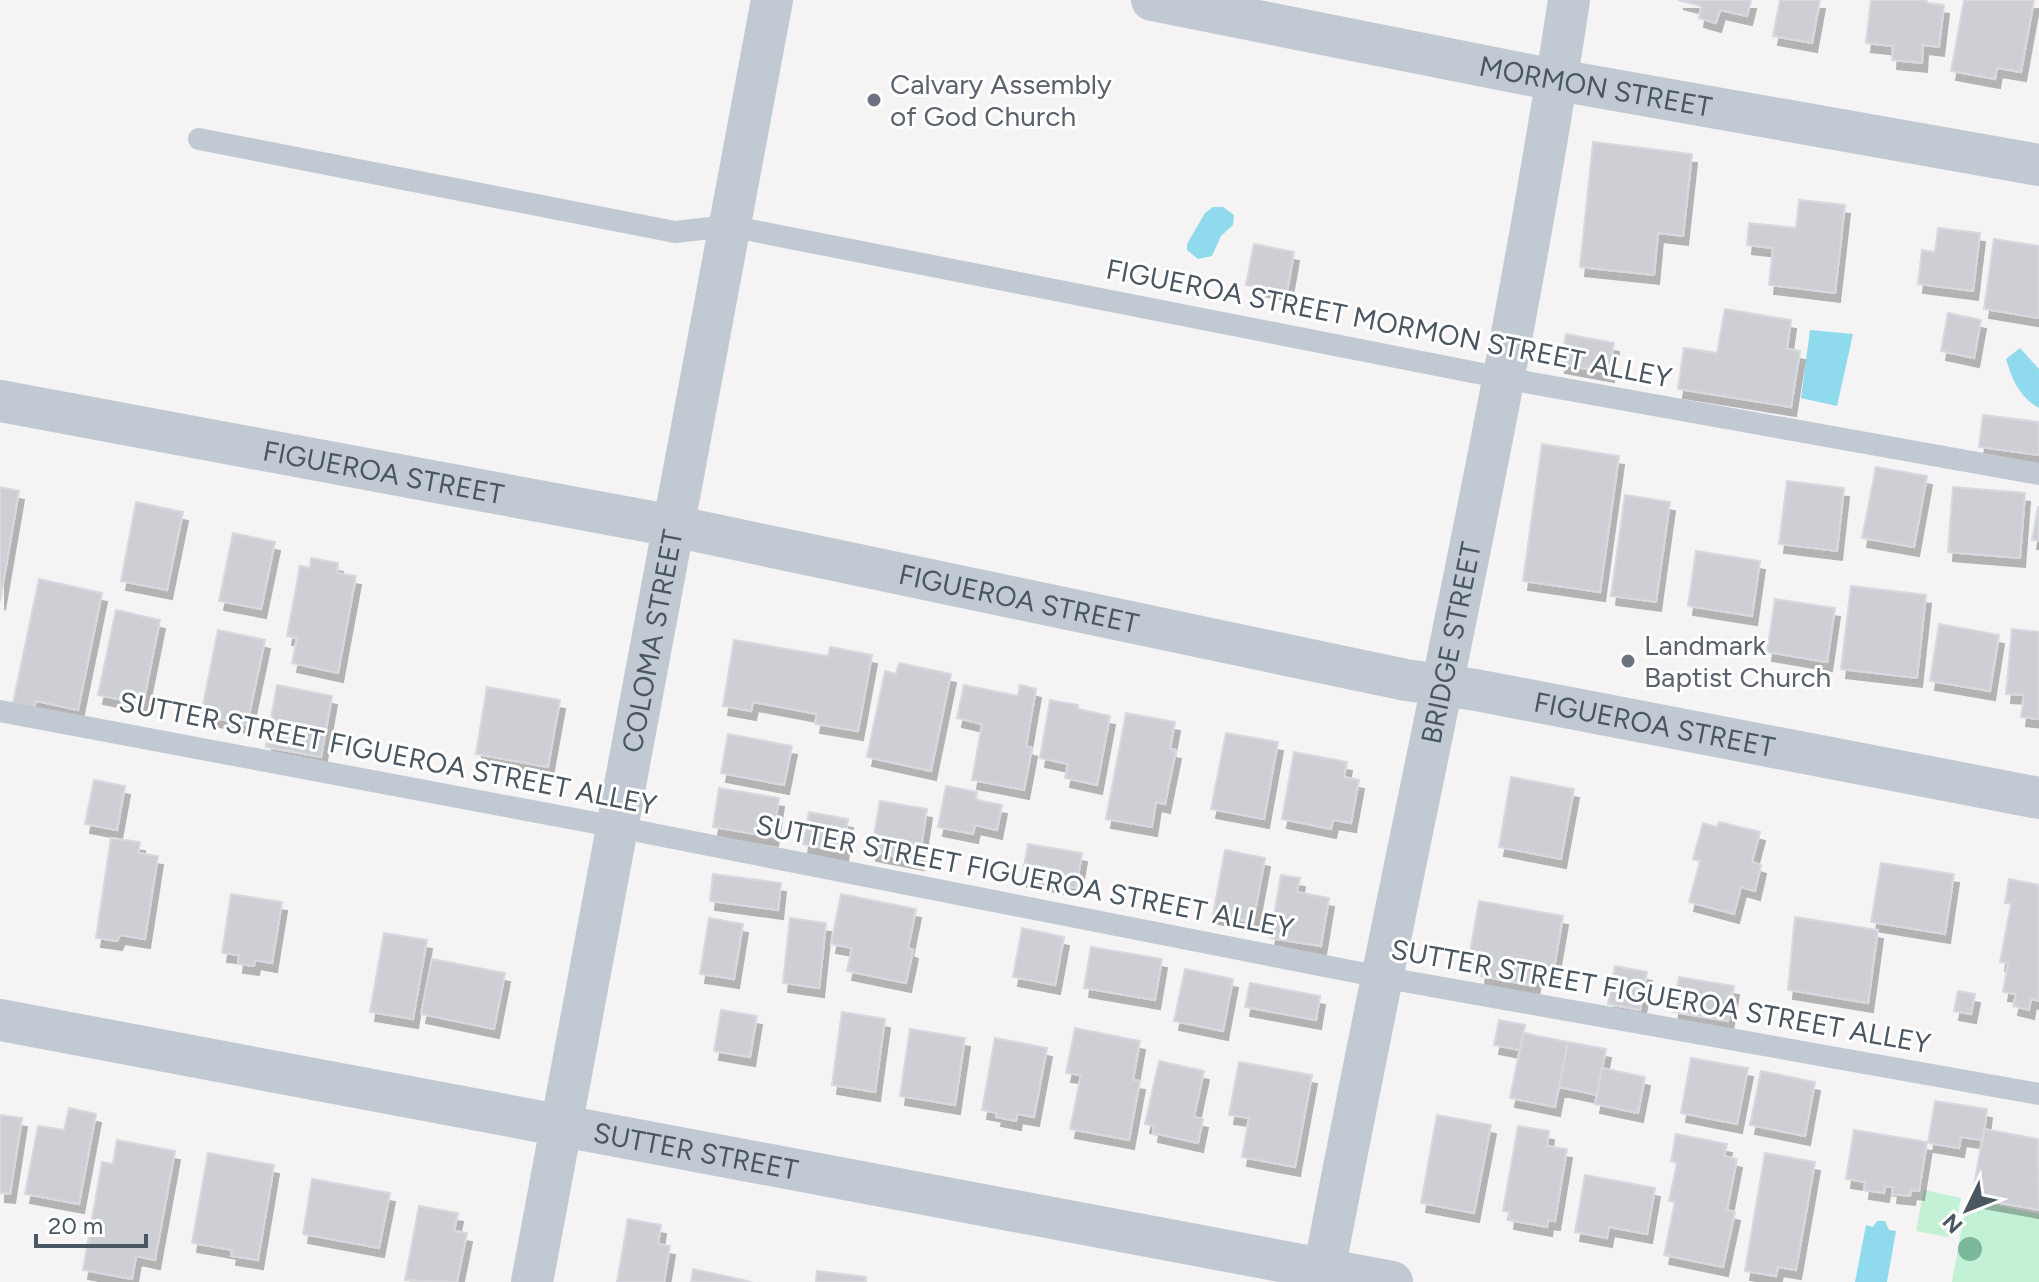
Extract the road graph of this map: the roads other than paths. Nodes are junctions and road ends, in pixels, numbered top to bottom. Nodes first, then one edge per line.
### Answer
1 (772, 0) edge
2 (1152, 0) edge
3 (1569, 0) edge
4 (1557, 80) junction
5 (199, 139) dead end
6 (2039, 165) edge
7 (729, 226) junction
8 (1503, 378) junction
9 (0, 401) edge
10 (2039, 474) edge
11 (673, 526) junction
12 (1441, 684) junction
13 (0, 711) edge
14 (2039, 798) edge
15 (617, 827) junction
16 (1381, 977) junction
17 (0, 1020) edge
18 (2039, 1094) edge
19 (561, 1126) junction
20 (1323, 1276) edge
21 (532, 1282) edge
22 (1392, 1282) edge

1 - 7 street, COLOMA STREET
2 - 4 street, MORMON STREET
3 - 4 street, BRIDGE STREET
4 - 6 street, MORMON STREET
4 - 8 street, BRIDGE STREET
5 - 7 lane, FIGUEROA STREET MORMON STREET ALLEY
7 - 8 lane, FIGUEROA STREET MORMON STREET ALLEY
7 - 11 street, COLOMA STREET
8 - 10 lane, FIGUEROA STREET MORMON STREET ALLEY
8 - 12 street, BRIDGE STREET
9 - 11 street, FIGUEROA STREET
11 - 12 street, FIGUEROA STREET
11 - 15 street, COLOMA STREET
12 - 14 street, FIGUEROA STREET
12 - 16 street, BRIDGE STREET
13 - 15 lane, SUTTER STREET FIGUEROA STREET ALLEY
15 - 16 lane, SUTTER STREET FIGUEROA STREET ALLEY
15 - 19 street, COLOMA STREET
16 - 18 lane, SUTTER STREET FIGUEROA STREET ALLEY
16 - 20 street, BRIDGE STREET
17 - 19 street, SUTTER STREET
19 - 20 street, SUTTER STREET
19 - 21 street, COLOMA STREET
20 - 22 street, SUTTER STREET

